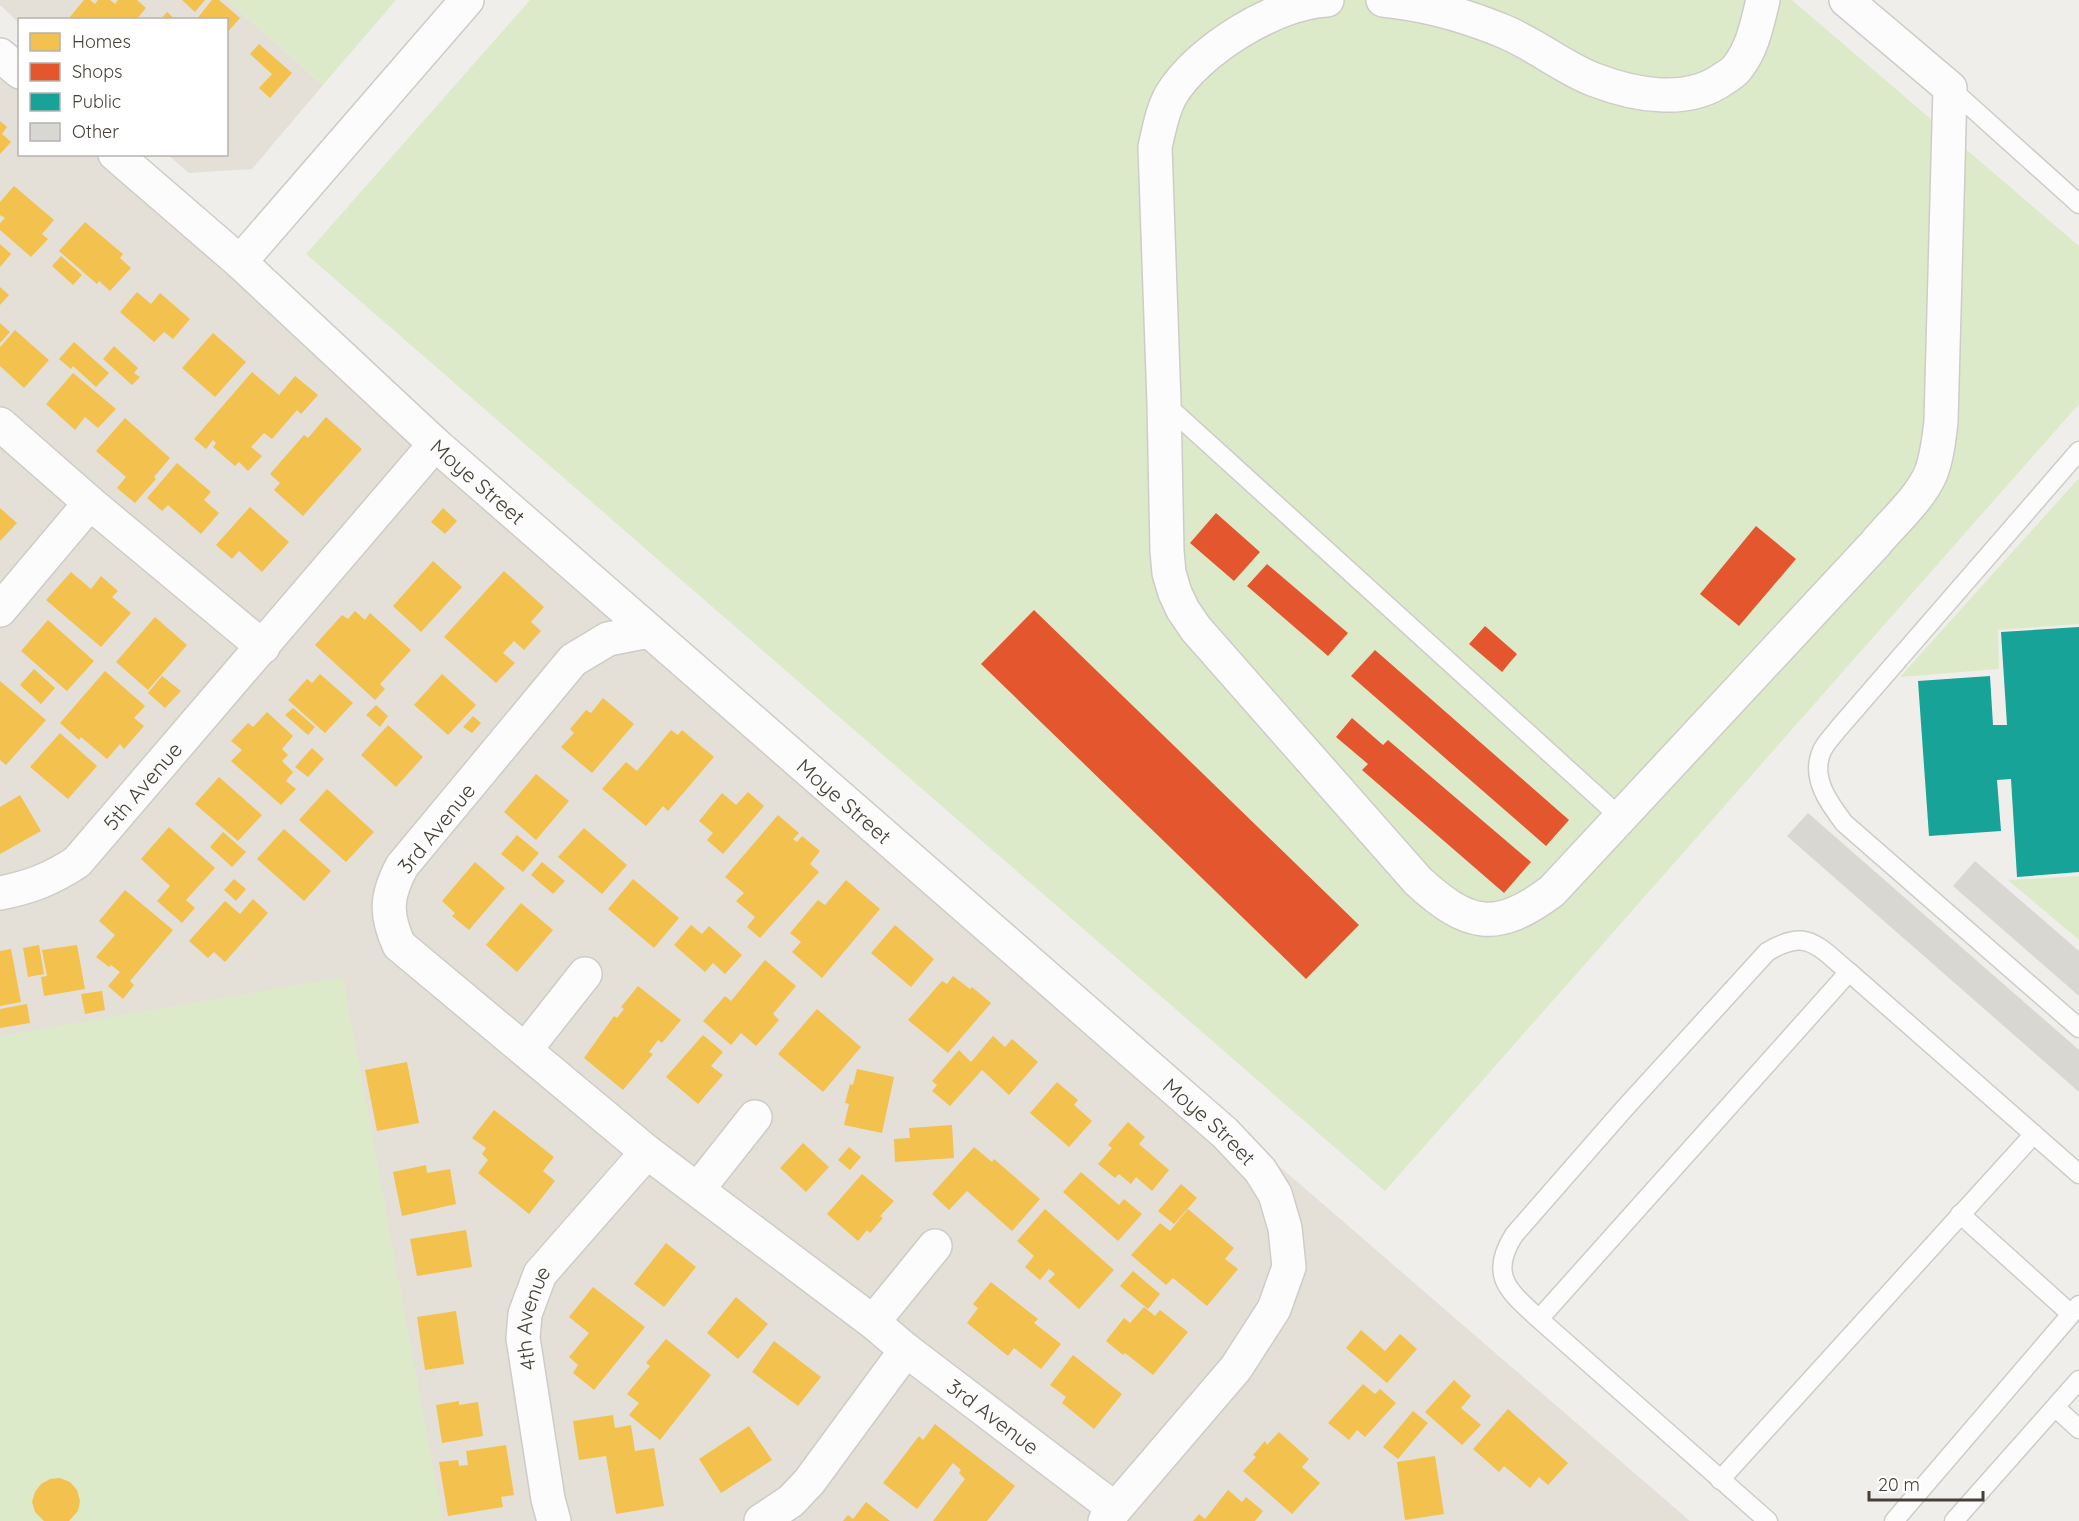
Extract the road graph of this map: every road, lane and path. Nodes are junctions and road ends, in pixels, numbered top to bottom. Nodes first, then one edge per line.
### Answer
1 (467, 0) edge
2 (1327, 0) edge
3 (1383, 0) edge
4 (1763, 0) edge
5 (1845, 0) edge
6 (0, 56) edge
7 (18, 70) edge
8 (1950, 88) junction
9 (117, 156) edge
10 (2079, 204) edge
11 (240, 262) junction
12 (1164, 403) junction
13 (0, 424) edge
14 (435, 444) junction
15 (2079, 451) edge
16 (90, 503) junction
17 (0, 610) edge
18 (648, 631) junction
19 (263, 647) junction
20 (1619, 816) junction
21 (0, 893) edge
22 (1849, 972) junction
23 (585, 974) dead end
24 (2079, 1028) edge
25 (525, 1050) junction
26 (755, 1117) dead end
27 (2034, 1134) junction
28 (647, 1152) junction
29 (2079, 1174) edge
30 (698, 1189) junction
31 (1960, 1214) junction
32 (935, 1246) dead end
33 (2075, 1310) edge
34 (1539, 1319) junction
35 (873, 1322) junction
36 (906, 1350) junction
37 (2079, 1380) edge
38 (2056, 1408) junction
39 (2079, 1429) edge
40 (1720, 1480) junction
41 (1110, 1515) edge
42 (554, 1521) edge
43 (761, 1521) edge
44 (1768, 1521) edge
45 (1894, 1521) edge
46 (1954, 1521) edge

1 - 11 street
2 - 12 street
3 - 4 street
5 - 8 street
6 - 7 street
8 - 10 lane
8 - 20 street
9 - 11 street, Moye Street
11 - 14 street, Moye Street
12 - 20 lane
12 - 20 street
13 - 16 street
14 - 18 street, Moye Street
14 - 19 street, 5th Avenue
15 - 24 lane
16 - 17 street
16 - 19 street
18 - 25 street, 3rd Avenue
18 - 41 street, Moye Street
19 - 21 street, 5th Avenue
22 - 27 lane
22 - 34 lane
22 - 34 lane
23 - 25 street
25 - 28 street, 3rd Avenue
26 - 30 street
27 - 29 lane
27 - 31 lane
28 - 30 street, 3rd Avenue
28 - 42 street, 4th Avenue
30 - 35 street, 3rd Avenue
31 - 33 lane
31 - 40 lane
32 - 35 street
33 - 45 lane
34 - 40 lane
35 - 36 street, 3rd Avenue
36 - 41 street, 3rd Avenue
36 - 43 street
37 - 38 lane
38 - 39 lane
38 - 46 lane
40 - 44 lane

